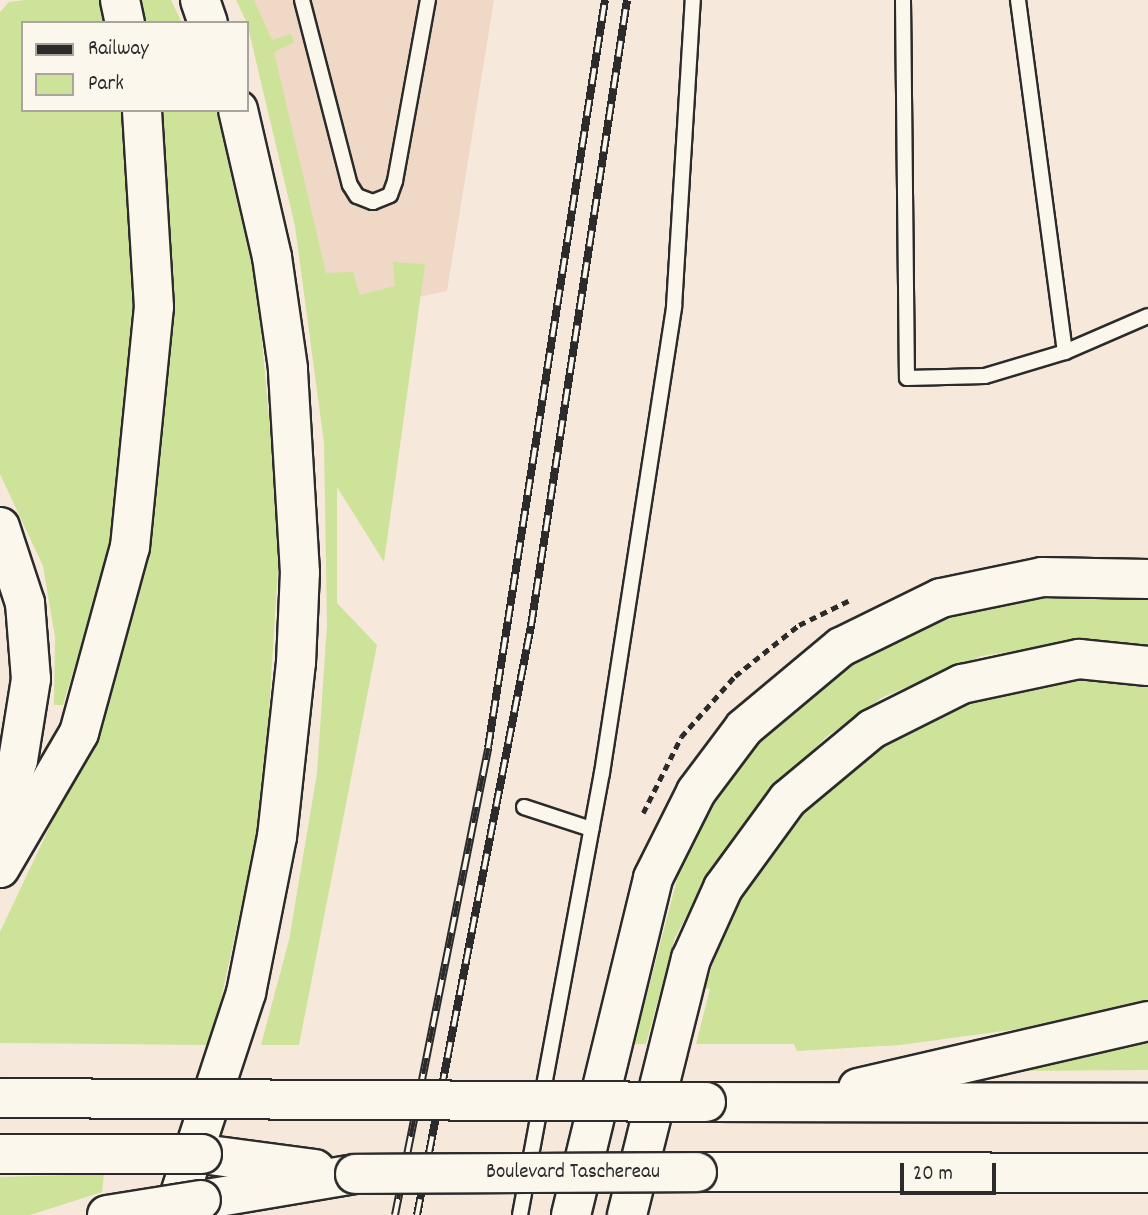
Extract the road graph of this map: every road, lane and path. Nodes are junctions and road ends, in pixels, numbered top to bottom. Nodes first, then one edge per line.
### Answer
1 (120, 0) edge
2 (200, 0) edge
3 (302, 0) edge
4 (428, 0) edge
5 (693, 0) edge
6 (903, 0) edge
7 (1018, 0) edge
8 (125, 21) edge
9 (207, 21) edge
10 (142, 112) edge
11 (238, 112) edge
12 (1148, 316) edge
13 (1065, 352) junction
14 (0, 527) edge
15 (1148, 579) edge
16 (1148, 666) edge
17 (524, 807) dead end
18 (0, 814) edge
19 (591, 830) junction
20 (0, 868) edge
21 (1148, 1021) edge
22 (0, 1098) edge
23 (798, 1102) junction
24 (1148, 1103) edge
25 (0, 1154) edge
26 (1148, 1173) edge
27 (355, 1174) junction
28 (107, 1215) edge
29 (173, 1215) edge
30 (520, 1215) edge
31 (571, 1215) edge
32 (626, 1215) edge

1 - 8 highway
2 - 9 highway
3 - 4 lane
5 - 19 lane
6 - 13 lane
7 - 13 lane
10 - 20 highway
11 - 29 highway
12 - 13 lane
14 - 18 highway
15 - 31 highway
16 - 32 highway
17 - 19 lane
19 - 30 lane
21 - 23 highway
22 - 23 highway, bridge
23 - 24 highway
25 - 27 highway, Boulevard Taschereau, bridge
26 - 27 highway, Boulevard Taschereau, bridge
27 - 28 highway, bridge

